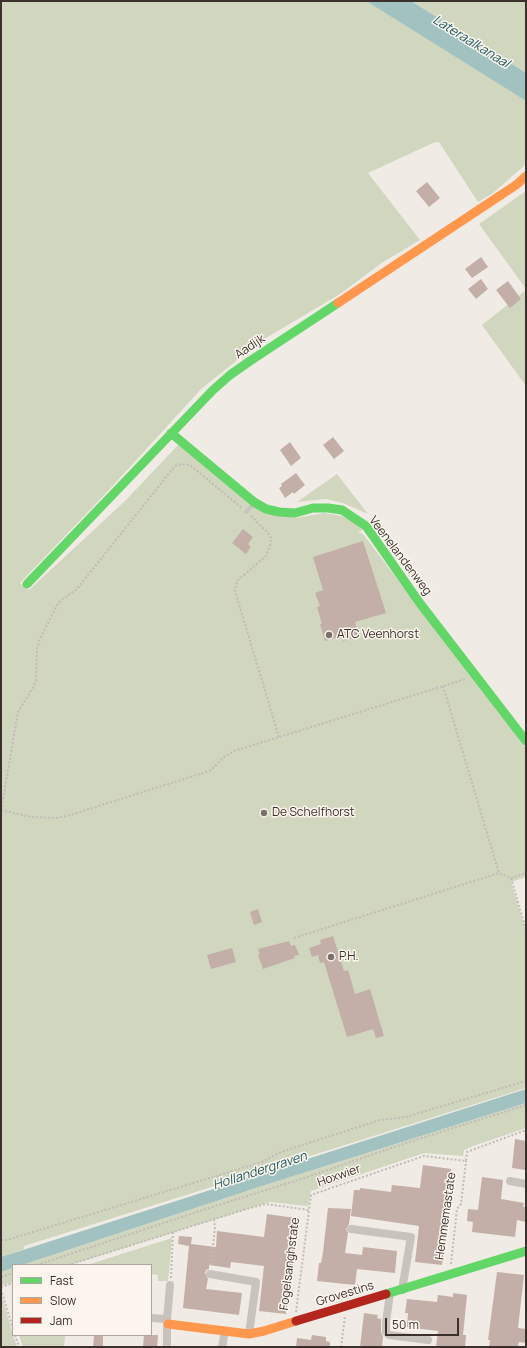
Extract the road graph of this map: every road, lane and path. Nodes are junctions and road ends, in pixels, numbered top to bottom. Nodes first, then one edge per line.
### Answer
1 (526, 176) edge
2 (171, 433) junction
3 (254, 502) junction
4 (246, 512) junction
5 (27, 584) dead end
6 (475, 676) junction
7 (443, 686) junction
8 (279, 737) junction
9 (526, 741) edge
10 (1, 810) edge
11 (499, 873) junction
12 (526, 873) edge
13 (511, 878) junction
14 (526, 930) edge
15 (294, 938) dead end
16 (526, 1081) edge
17 (526, 1105) edge
18 (526, 1130) edge
19 (466, 1161) junction
20 (510, 1181) dead end
21 (526, 1184) edge
22 (309, 1210) junction
23 (214, 1219) junction
24 (351, 1230) dead end
25 (174, 1231) junction
26 (1, 1240) edge
27 (526, 1251) edge
28 (39, 1264) edge
29 (72, 1264) edge
30 (12, 1273) edge
31 (450, 1273) junction
32 (210, 1274) joint
33 (1, 1277) edge
34 (12, 1283) edge
35 (170, 1285) joint
36 (1, 1288) edge
37 (402, 1290) junction
38 (390, 1293) junction
39 (346, 1306) junction
40 (152, 1318) edge
41 (167, 1321) junction
42 (294, 1322) junction
43 (12, 1326) edge
44 (225, 1331) junction
45 (249, 1334) junction
46 (15, 1336) edge
47 (428, 1340) dead end
48 (18, 1347) edge
49 (167, 1347) edge
50 (222, 1347) edge
51 (341, 1347) edge

1 - 2 street, Aadijk
2 - 3 street, Veenelandenweg
2 - 5 street, Aadijk
3 - 4 lane
3 - 6 street, Veenelandenweg
4 - 8 path
4 - 10 path
6 - 7 path
6 - 9 street, Veenelandenweg
7 - 8 path
7 - 11 path
8 - 10 path
11 - 13 path
11 - 15 path
12 - 13 path
13 - 14 path
16 - 26 path
17 - 28 path
18 - 19 path
19 - 22 path, Hoxwier
19 - 31 path, Hemmemastate
20 - 21 street
22 - 23 path
22 - 42 path, Fogelsanghstate
23 - 25 path
23 - 32 path
24 - 37 street
25 - 29 path
25 - 35 path
27 - 31 street, Grovestins
30 - 33 path
31 - 37 street, Grovestins
32 - 45 street
34 - 36 path
35 - 41 street
36 - 43 path
37 - 38 street, Grovestins
38 - 39 street, Grovestins
38 - 47 street
39 - 42 street, Grovestins
39 - 51 path
40 - 41 street
41 - 44 street, Grovestins
41 - 49 street
42 - 45 street, Grovestins
44 - 45 street, Grovestins
44 - 50 street
46 - 48 path

